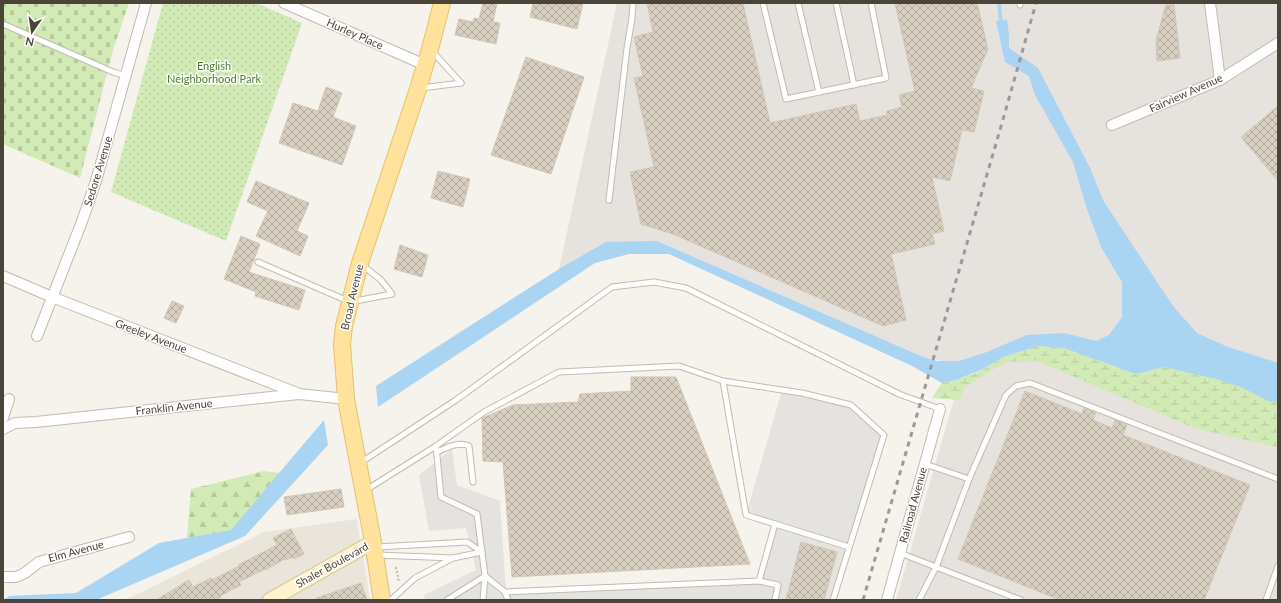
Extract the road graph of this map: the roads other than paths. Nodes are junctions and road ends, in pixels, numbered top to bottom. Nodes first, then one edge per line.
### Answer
1 (146, 3) edge
2 (284, 3) edge
3 (442, 3) edge
4 (633, 3) edge
5 (763, 3) edge
6 (798, 3) edge
7 (836, 3) edge
8 (871, 3) edge
9 (1210, 3) edge
10 (3, 24) edge
11 (1278, 43) edge
12 (430, 49) junction
13 (425, 65) junction
14 (126, 76) junction
15 (1220, 80) junction
16 (854, 85) junction
17 (418, 89) junction
18 (819, 92) junction
19 (1112, 125) dead end
20 (609, 200) dead end
21 (258, 262) dead end
22 (360, 263) junction
23 (3, 276) edge
24 (52, 297) junction
25 (350, 302) junction
26 (36, 336) dead end
27 (723, 381) junction
28 (299, 394) junction
29 (346, 398) junction
30 (9, 399) dead end
31 (940, 409) joint
32 (3, 418) edge
33 (3, 429) edge
34 (436, 446) junction
35 (437, 452) junction
36 (358, 464) junction
37 (924, 464) junction
38 (969, 479) junction
39 (1278, 479) edge
40 (473, 482) dead end
41 (363, 492) junction
42 (775, 524) junction
43 (129, 537) dead end
44 (849, 546) junction
45 (373, 548) junction
46 (482, 552) junction
47 (900, 553) junction
48 (453, 558) junction
49 (1278, 566) edge
50 (936, 567) junction
51 (485, 576) junction
52 (3, 577) edge
53 (759, 581) junction
54 (506, 592) junction
55 (270, 600) edge
56 (382, 600) edge
57 (391, 600) edge
58 (447, 600) edge
59 (482, 600) edge
60 (508, 600) edge
61 (775, 600) edge
62 (833, 600) edge
63 (887, 600) edge
64 (919, 600) edge
65 (1021, 600) edge
66 (1266, 600) edge

1 - 14 street, Sedore Avenue
2 - 13 street, Hurley Place
3 - 12 main road, Broad Avenue
4 - 20 lane
5 - 18 lane
6 - 18 lane
7 - 16 lane
8 - 16 lane
9 - 15 street
10 - 14 lane
11 - 15 street, Fairview Avenue
12 - 13 main road, Broad Avenue
12 - 17 lane
13 - 17 main road, Broad Avenue
14 - 24 street, Sedore Avenue
15 - 19 street, Fairview Avenue
16 - 18 lane
17 - 22 main road, Broad Avenue
21 - 25 lane
22 - 25 main road, Broad Avenue
22 - 25 lane
23 - 24 street, Greeley Avenue
24 - 26 street, Sedore Avenue
24 - 28 street, Greeley Avenue
25 - 29 main road, Broad Avenue
27 - 34 lane
27 - 42 lane
27 - 44 lane
28 - 29 street, Franklin Avenue
28 - 33 street, Franklin Avenue
29 - 36 main road, Broad Avenue
30 - 32 street
31 - 36 lane
31 - 37 street, Railroad Avenue
34 - 35 lane
34 - 41 lane
35 - 40 lane
35 - 46 lane
36 - 41 main road, Broad Avenue
37 - 38 lane
37 - 47 street, Railroad Avenue
38 - 39 lane
38 - 50 lane
41 - 45 main road, Broad Avenue
42 - 44 lane
42 - 53 lane
43 - 52 street, Elm Avenue
44 - 62 lane
45 - 46 lane
45 - 48 lane
45 - 55 street, Shaler Boulevard
45 - 56 main road, Broad Avenue
46 - 48 lane
46 - 51 lane
47 - 50 lane
47 - 63 street, Railroad Avenue
48 - 57 lane
49 - 66 lane
50 - 64 lane
50 - 65 lane
51 - 54 lane
51 - 58 lane
51 - 59 lane
53 - 54 lane
53 - 61 lane
54 - 60 lane

